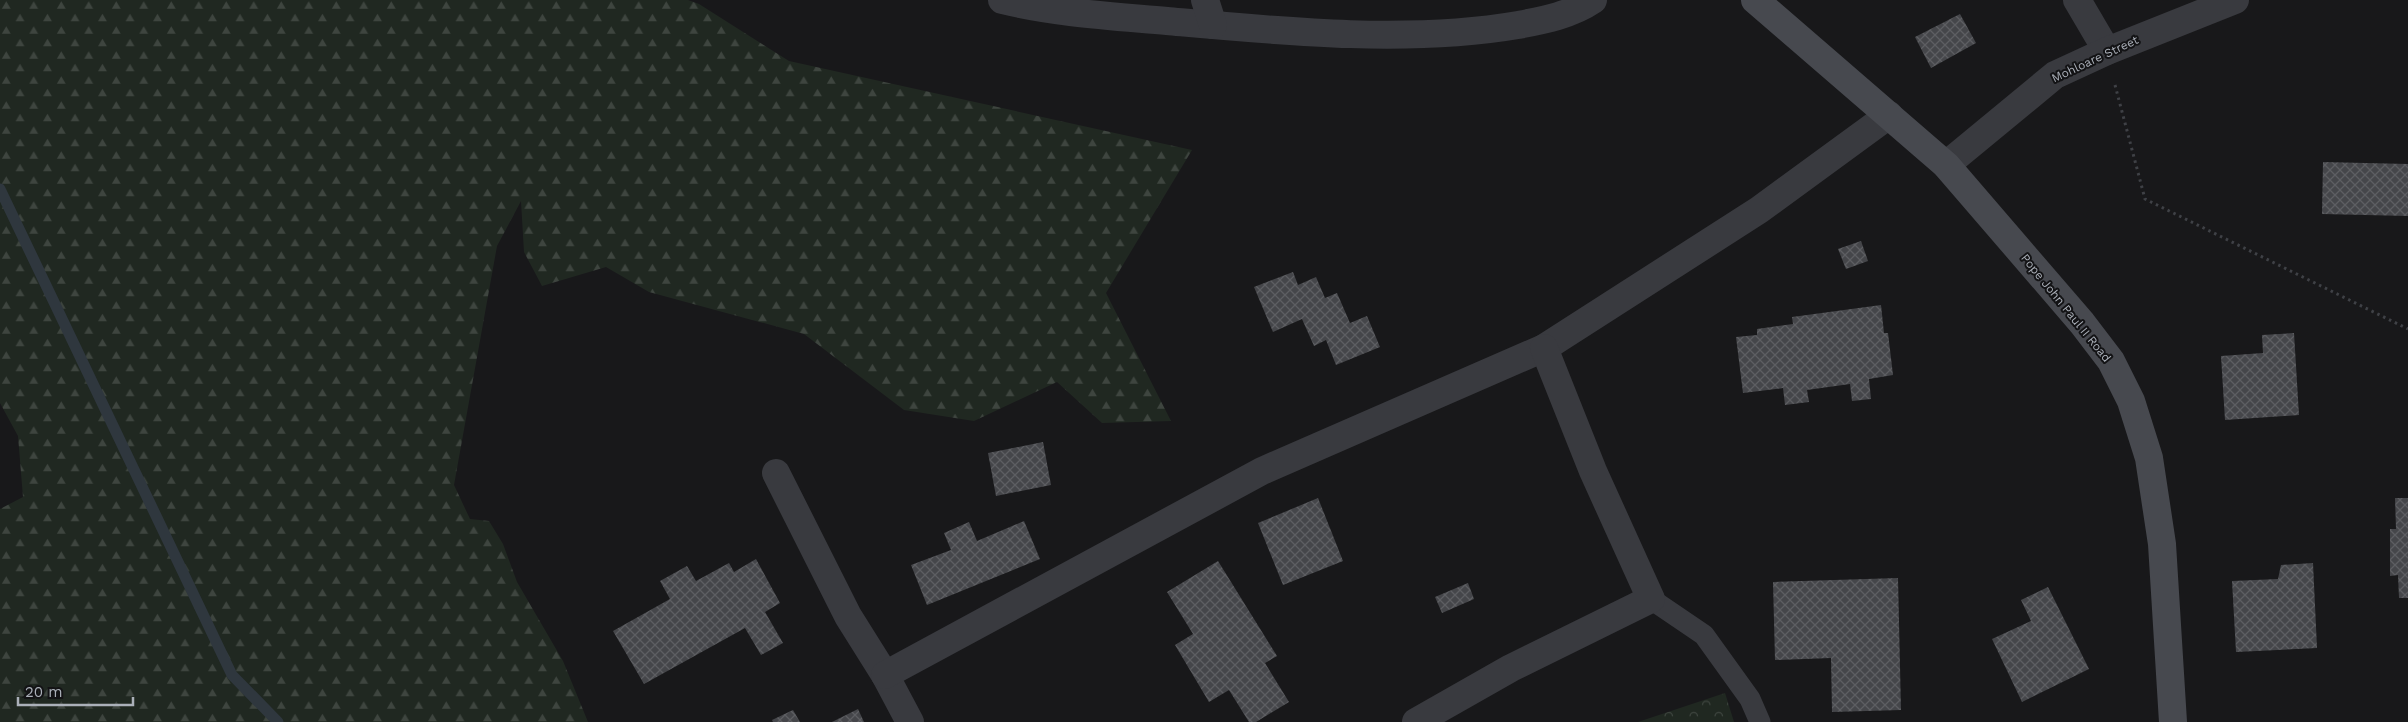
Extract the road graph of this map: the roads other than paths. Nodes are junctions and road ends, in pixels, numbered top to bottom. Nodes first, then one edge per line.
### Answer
1 (1002, 0) edge
2 (1204, 0) edge
3 (1593, 0) edge
4 (1755, 0) edge
5 (2077, 0) edge
6 (2235, 0) edge
7 (1213, 25) junction
8 (2107, 51) junction
9 (1889, 115) junction
10 (1946, 164) junction
11 (1544, 348) junction
12 (776, 473) dead end
13 (1651, 599) junction
14 (885, 675) junction
15 (910, 722) edge
16 (1416, 722) edge
17 (1760, 722) edge
18 (2173, 722) edge

1 - 7 street
2 - 7 street
3 - 7 street
4 - 9 main road, Pope John Paul II Road
5 - 8 street
6 - 8 street, Mohloare Street
8 - 10 street, Mohloare Street
9 - 10 main road, Pope John Paul II Road
9 - 11 street
10 - 18 main road, Pope John Paul II Road
11 - 13 street
11 - 14 street
12 - 14 street
13 - 16 street
13 - 17 lane
14 - 15 street

